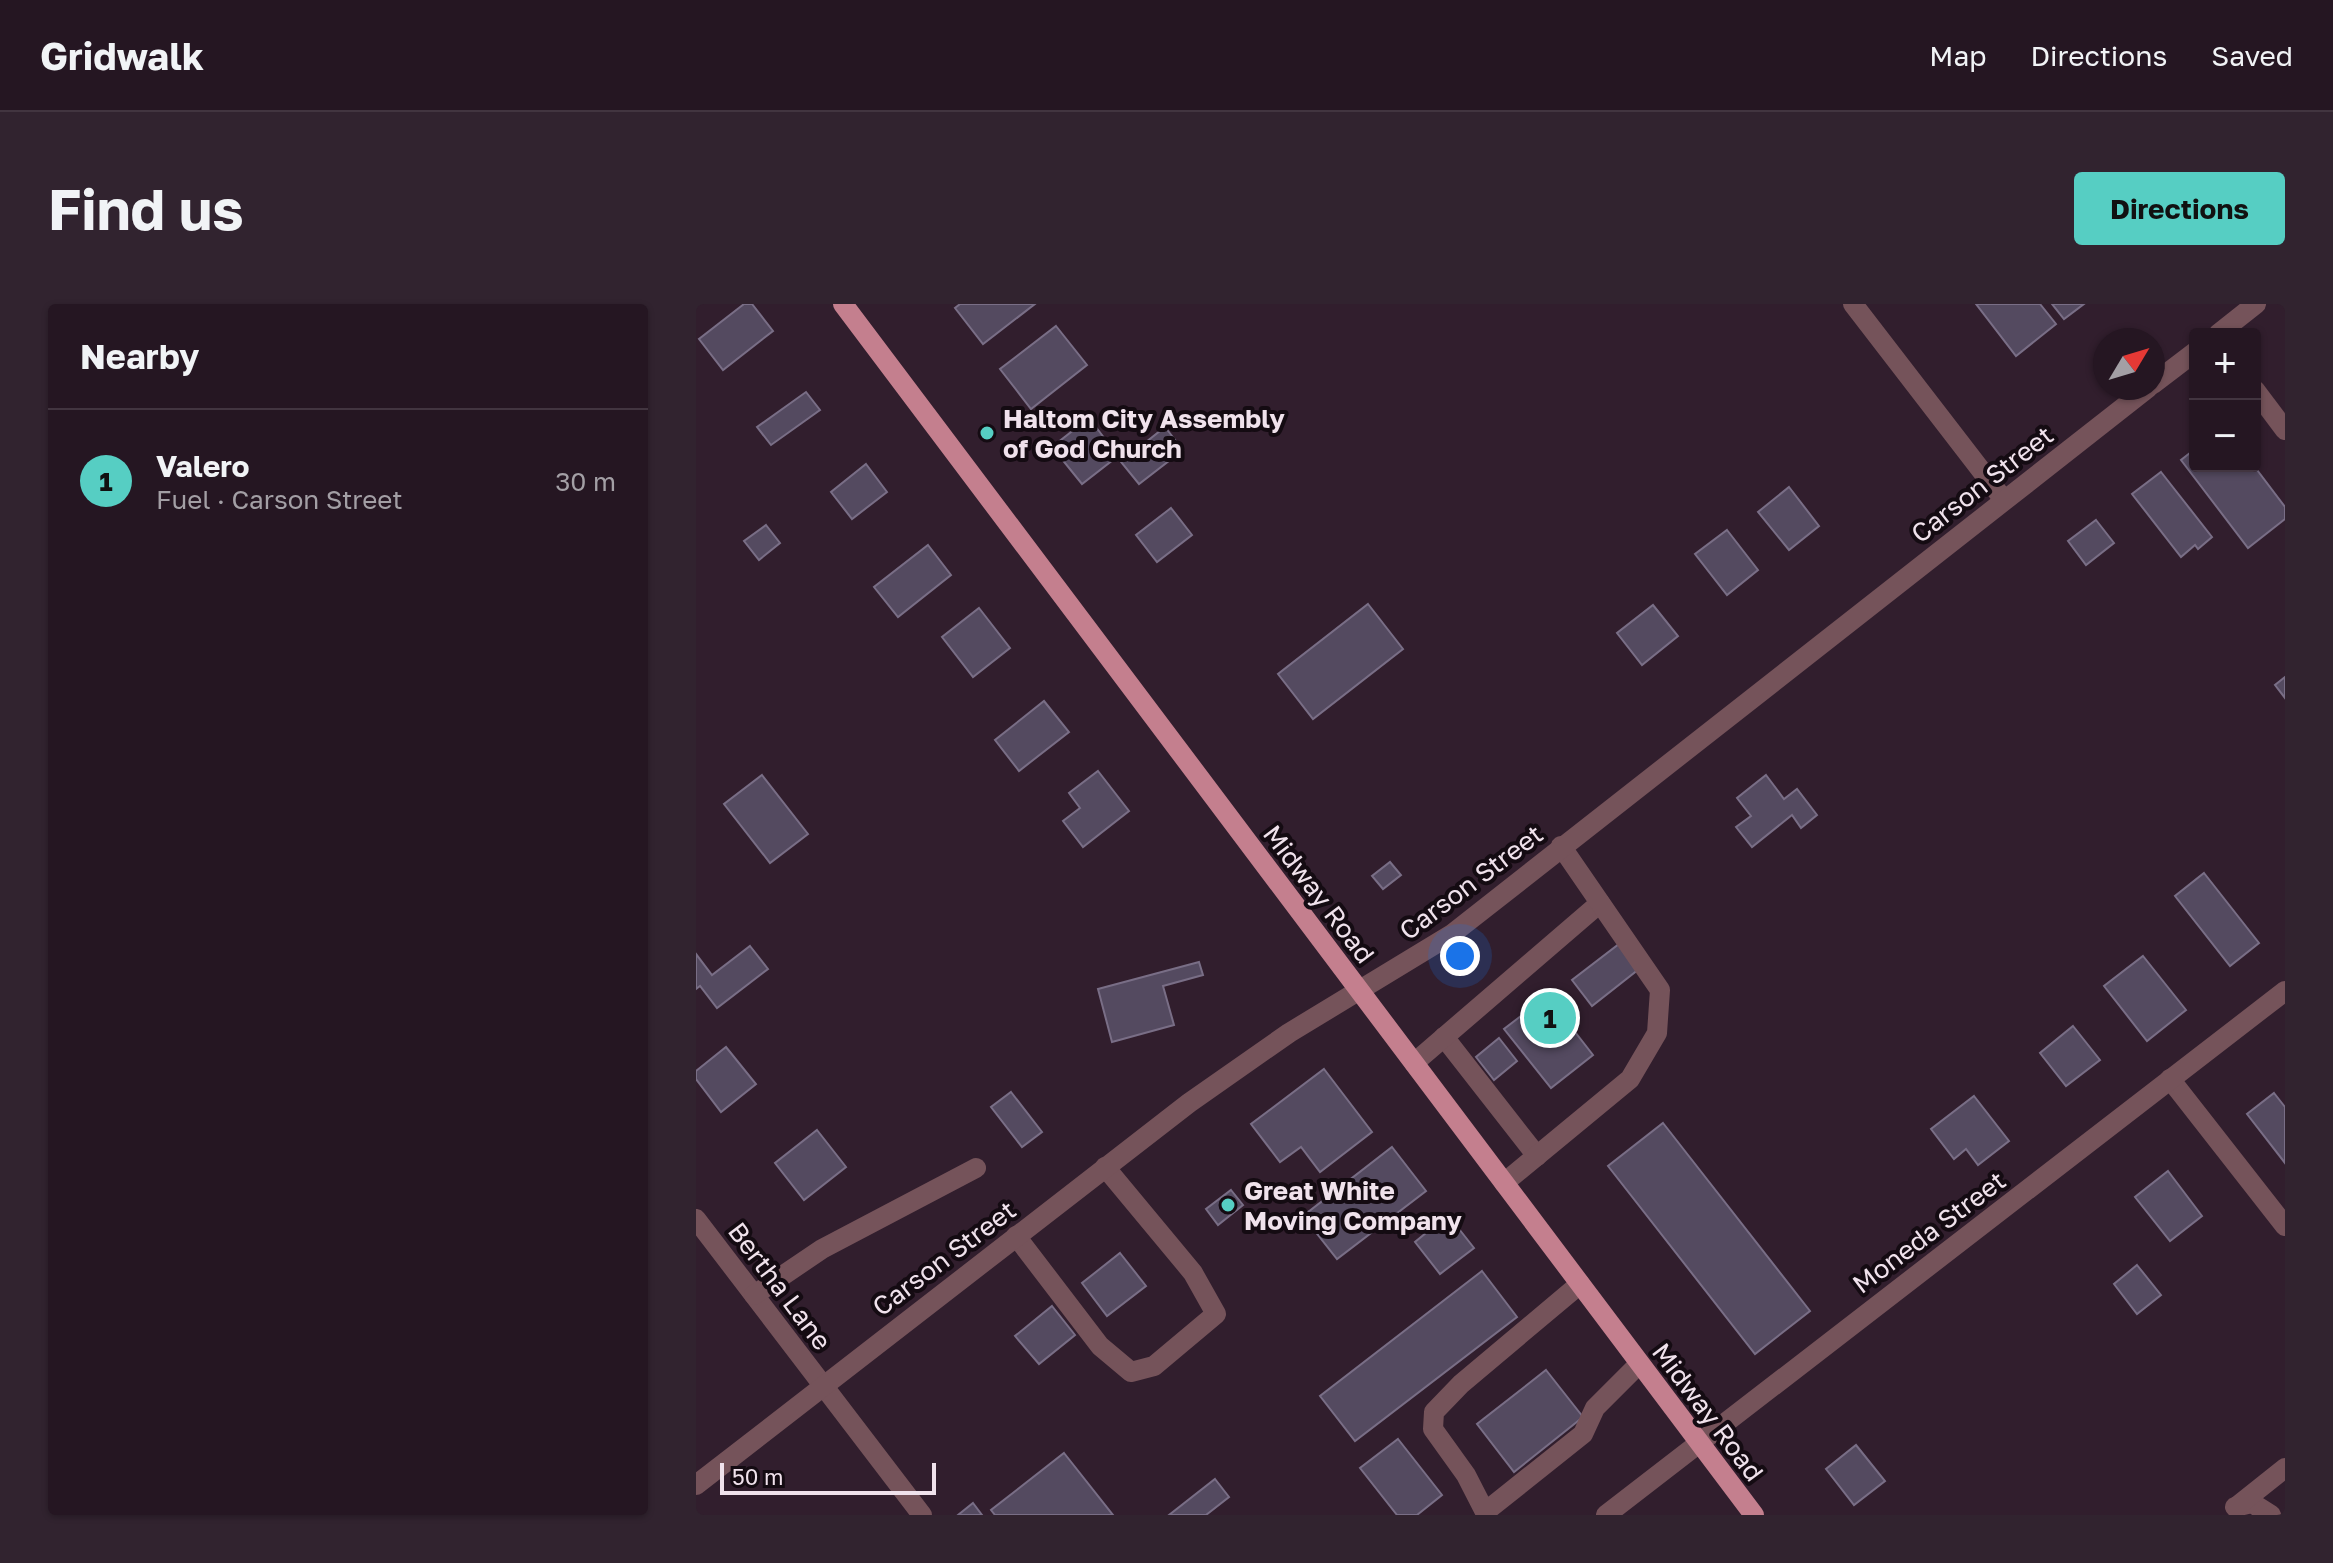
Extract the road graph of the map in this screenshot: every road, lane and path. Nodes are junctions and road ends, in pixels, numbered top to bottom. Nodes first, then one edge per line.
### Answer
1 (843, 304) edge
2 (1853, 304) edge
3 (2256, 304) edge
4 (2226, 328) edge
5 (2189, 357) edge
6 (2165, 375) edge
7 (2261, 398) edge
8 (2133, 400) edge
9 (2285, 430) edge
10 (2004, 500) junction
11 (1561, 846) junction
12 (1600, 903) junction
13 (1360, 991) junction
14 (2285, 991) edge
15 (1444, 1037) junction
16 (1414, 1063) junction
17 (2170, 1079) junction
18 (1537, 1156) junction
19 (1105, 1167) junction
20 (976, 1168) dead end
21 (1504, 1183) junction
22 (696, 1219) edge
23 (2285, 1226) edge
24 (1016, 1236) junction
25 (1580, 1284) junction
26 (754, 1295) junction
27 (1639, 1364) junction
28 (822, 1385) junction
29 (1698, 1442) junction
30 (2285, 1468) edge
31 (696, 1485) edge
32 (2230, 1511) edge
33 (1486, 1514) edge
34 (922, 1515) edge
35 (1606, 1515) edge
36 (1754, 1515) edge
37 (2271, 1515) edge

1 - 13 main road, Midway Road
2 - 10 street
3 - 4 street
5 - 6 street
7 - 9 street
8 - 10 street, Carson Street
10 - 11 street, Carson Street
11 - 12 street
11 - 13 street, Carson Street
12 - 15 street
12 - 18 street
13 - 16 main road, Midway Road
13 - 19 street, Carson Street
14 - 17 street, Moneda Street
15 - 16 street
15 - 18 street
16 - 21 main road, Midway Road
17 - 23 street
17 - 29 street, Moneda Street
18 - 21 street
19 - 24 street, Carson Street
19 - 24 street
20 - 26 street
21 - 25 main road, Midway Road
22 - 26 street, Bertha Lane
24 - 28 street, Carson Street
25 - 27 main road, Midway Road
25 - 33 street
26 - 28 street, Bertha Lane
27 - 29 main road, Midway Road
27 - 33 street
28 - 31 street, Carson Street
28 - 34 street, Bertha Lane
29 - 35 street, Moneda Street
29 - 36 main road, Midway Road
30 - 32 street
32 - 37 street

